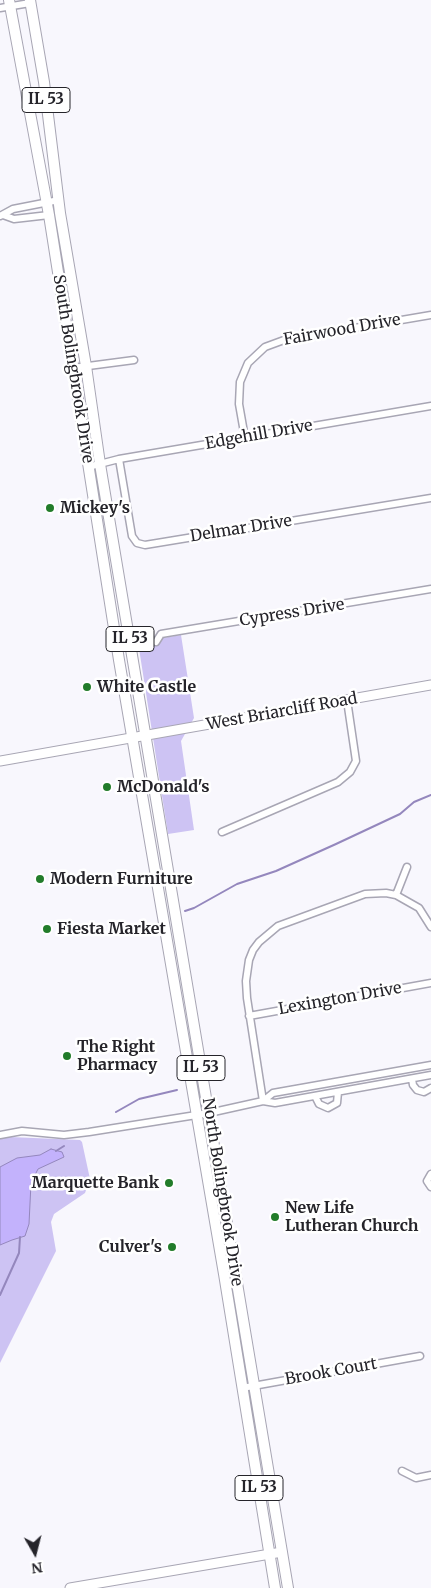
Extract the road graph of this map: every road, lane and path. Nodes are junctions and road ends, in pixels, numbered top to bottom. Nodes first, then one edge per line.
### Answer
1 (30, 2) edge
2 (6, 5) edge
3 (58, 200) junction
4 (47, 202) junction
5 (49, 215) junction
6 (2, 216) edge
7 (431, 315) edge
8 (134, 360) dead end
9 (86, 366) junction
10 (73, 368) junction
11 (431, 406) edge
12 (245, 438) junction
13 (118, 459) junction
14 (100, 464) junction
15 (88, 467) junction
16 (431, 498) edge
17 (431, 589) edge
18 (156, 642) dead end
19 (431, 685) edge
20 (347, 700) junction
21 (146, 736) junction
22 (133, 738) junction
23 (0, 761) edge
24 (222, 832) dead end
25 (407, 867) dead end
26 (396, 896) junction
27 (431, 927) edge
28 (431, 983) edge
29 (250, 1016) junction
30 (431, 1066) edge
31 (431, 1075) edge
32 (412, 1079) junction
33 (431, 1088) edge
34 (338, 1092) junction
35 (315, 1096) junction
36 (263, 1101) junction
37 (209, 1113) junction
38 (197, 1114) junction
39 (0, 1135) edge
40 (431, 1174) edge
41 (431, 1188) edge
42 (420, 1356) dead end
43 (254, 1385) junction
44 (242, 1388) junction
45 (402, 1470) dead end
46 (431, 1475) edge
47 (282, 1552) junction
48 (270, 1554) junction
49 (70, 1588) edge
50 (275, 1588) edge
51 (288, 1588) edge

1 - 2 street
1 - 3 main road, South Bolingbrook Drive / IL 53
2 - 4 main road, South Bolingbrook Drive / IL 53
3 - 4 street
3 - 9 main road, South Bolingbrook Drive / IL 53
4 - 5 main road, South Bolingbrook Drive / IL 53
4 - 6 street
5 - 6 street
5 - 10 main road, South Bolingbrook Drive / IL 53
7 - 12 street, Fairwood Drive
8 - 9 street
9 - 10 street
9 - 14 main road, South Bolingbrook Drive / IL 53
10 - 15 main road, South Bolingbrook Drive / IL 53
11 - 12 street, Edgehill Drive
12 - 13 street, Edgehill Drive
13 - 14 street, Edgehill Drive
13 - 16 street, Delmar Drive
14 - 15 street, Edgehill Drive
14 - 21 main road, South Bolingbrook Drive / IL 53
15 - 22 main road, South Bolingbrook Drive / IL 53
17 - 18 street, Cypress Drive
19 - 20 street, West Briarcliff Road
20 - 21 street, West Briarcliff Road
20 - 24 street
21 - 22 street, West Briarcliff Road
21 - 37 main road, North Bolingbrook Drive / IL 53
22 - 23 street, West Briarcliff Road
22 - 38 main road, North Bolingbrook Drive / IL 53
25 - 26 street
26 - 27 street
26 - 29 street
28 - 29 street, Lexington Drive
29 - 36 street
30 - 36 street
31 - 32 street
32 - 33 street
32 - 34 street
34 - 35 street
34 - 35 street
35 - 36 street
36 - 37 street
37 - 38 street
37 - 43 main road, North Bolingbrook Drive / IL 53
38 - 39 street
38 - 44 main road, North Bolingbrook Drive / IL 53
40 - 41 street
42 - 43 street, Brook Court
43 - 44 street, Brook Court
43 - 47 main road, North Bolingbrook Drive / IL 53
44 - 48 main road, North Bolingbrook Drive / IL 53
45 - 46 street
47 - 48 street
47 - 51 main road, North Bolingbrook Drive / IL 53
48 - 49 street
48 - 50 main road, North Bolingbrook Drive / IL 53

